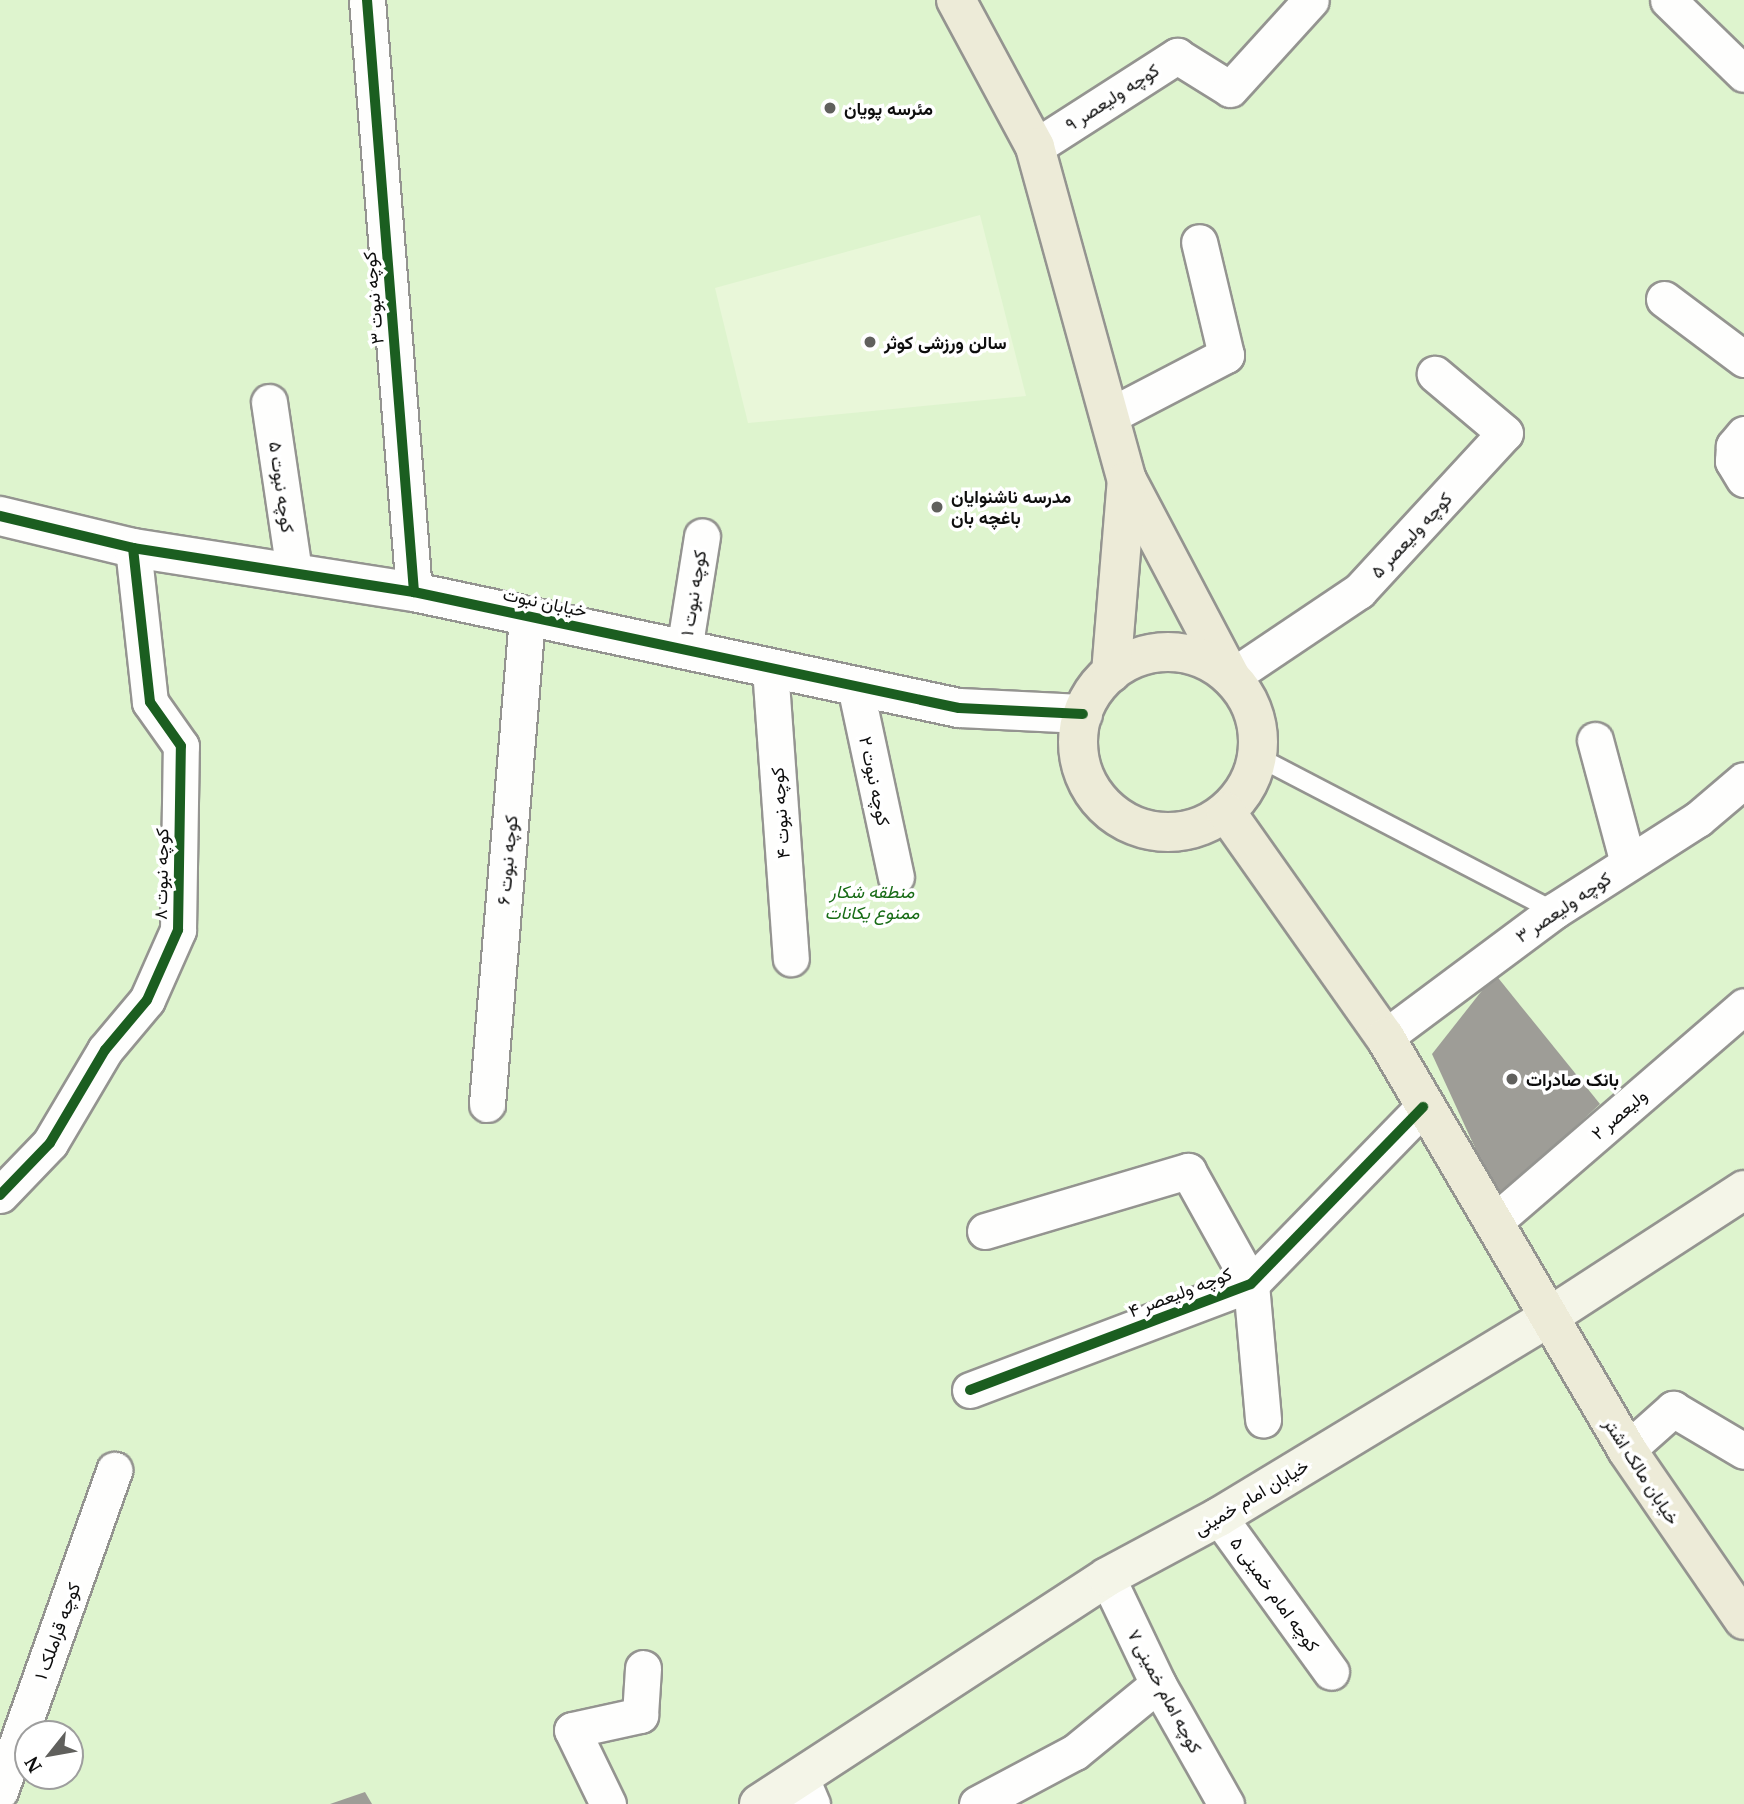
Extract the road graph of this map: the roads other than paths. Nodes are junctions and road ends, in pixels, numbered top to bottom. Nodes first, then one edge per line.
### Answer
1 (367, 0) edge
2 (1311, 0) edge
3 (1668, 0) edge
4 (962, 3) edge
5 (1744, 74) edge
6 (1035, 147) junction
7 (1199, 242) dead end
8 (1664, 299) dead end
9 (1744, 359) edge
10 (1435, 374) dead end
11 (269, 402) dead end
12 (1110, 416) junction
13 (1744, 434) edge
14 (1744, 479) edge
15 (1127, 480) junction
16 (0, 516) edge
17 (702, 536) dead end
18 (133, 548) junction
19 (294, 571) junction
20 (414, 592) junction
21 (527, 617) junction
22 (684, 650) junction
23 (770, 668) junction
24 (1111, 673) junction
25 (1231, 677) junction
26 (855, 686) junction
27 (1083, 714) junction
28 (1595, 740) dead end
29 (1258, 757) junction
30 (1744, 780) edge
31 (1226, 812) junction
32 (1628, 863) junction
33 (895, 877) dead end
34 (1553, 911) junction
35 (791, 958) dead end
36 (1744, 1006) edge
37 (1385, 1037) junction
38 (487, 1104) dead end
39 (1423, 1107) junction
40 (1744, 1190) edge
41 (0, 1195) edge
42 (1494, 1222) junction
43 (985, 1231) dead end
44 (1251, 1284) junction
45 (1547, 1318) junction
46 (970, 1390) dead end
47 (1263, 1419) dead end
48 (1627, 1450) junction
49 (1744, 1451) edge
50 (114, 1470) dead end
51 (1219, 1517) junction
52 (1107, 1577) junction
53 (1744, 1620) edge
54 (643, 1668) dead end
55 (1331, 1672) dead end
56 (1158, 1684) junction
57 (0, 1791) edge
58 (807, 1791) edge
59 (608, 1804) edge
60 (759, 1804) edge
61 (977, 1804) edge
62 (1226, 1804) edge

1 - 20 street, کوچه نبوت ۳
2 - 6 street, کوچه ولیعصر ۹
3 - 5 street
4 - 6 main road
6 - 12 main road
7 - 12 street
8 - 9 street
10 - 25 street, کوچه ولیعصر ۵
11 - 19 street, کوچه نبوت ۵
12 - 15 main road
13 - 14 street
15 - 24 main road
15 - 25 main road
16 - 18 street, خیابان نبوت
17 - 22 street, کوچه نبوت ۱
18 - 19 street, خیابان نبوت
18 - 41 street, کوچه نبوت ۸
19 - 20 street, خیابان نبوت
20 - 21 street, خیابان نبوت
21 - 22 street, خیابان نبوت
21 - 38 street, کوچه نبوت ۶
22 - 23 street, خیابان نبوت
23 - 26 street, خیابان نبوت
23 - 35 street, کوچه نبوت ۴
24 - 25 main road
24 - 27 main road
25 - 29 main road
26 - 27 street, خیابان نبوت
26 - 33 street, کوچه نبوت ۲
27 - 31 main road
28 - 32 street
29 - 31 main road
29 - 34 lane
30 - 32 street, کوچه ولیعصر ۳
31 - 37 main road, خیابان مالک اشتر
32 - 34 street, کوچه ولیعصر ۳
34 - 37 street, کوچه ولیعصر ۳
36 - 42 street, ولیعصر ۲
37 - 39 main road, خیابان مالک اشتر
39 - 42 main road, خیابان مالک اشتر
39 - 44 street, کوچه ولیعصر ۴
40 - 45 main road, خیابان امام خمینی
42 - 45 main road, خیابان مالک اشتر
43 - 44 street
44 - 46 street, کوچه ولیعصر ۴
44 - 47 street
45 - 48 main road, خیابان مالک اشتر
45 - 51 main road, خیابان امام خمینی
48 - 49 street
48 - 53 main road, خیابان مالک اشتر
50 - 57 street, کوچه قراملک ۱
51 - 52 main road, خیابان امام خمینی
51 - 55 street, کوچه امام خمینی ۵
52 - 56 street, کوچه امام خمینی ۷
52 - 58 main road, خیابان امام خمینی
54 - 59 street
56 - 61 street
56 - 62 street, کوچه امام خمینی ۷
58 - 60 main road, خیابان امام خمینی

